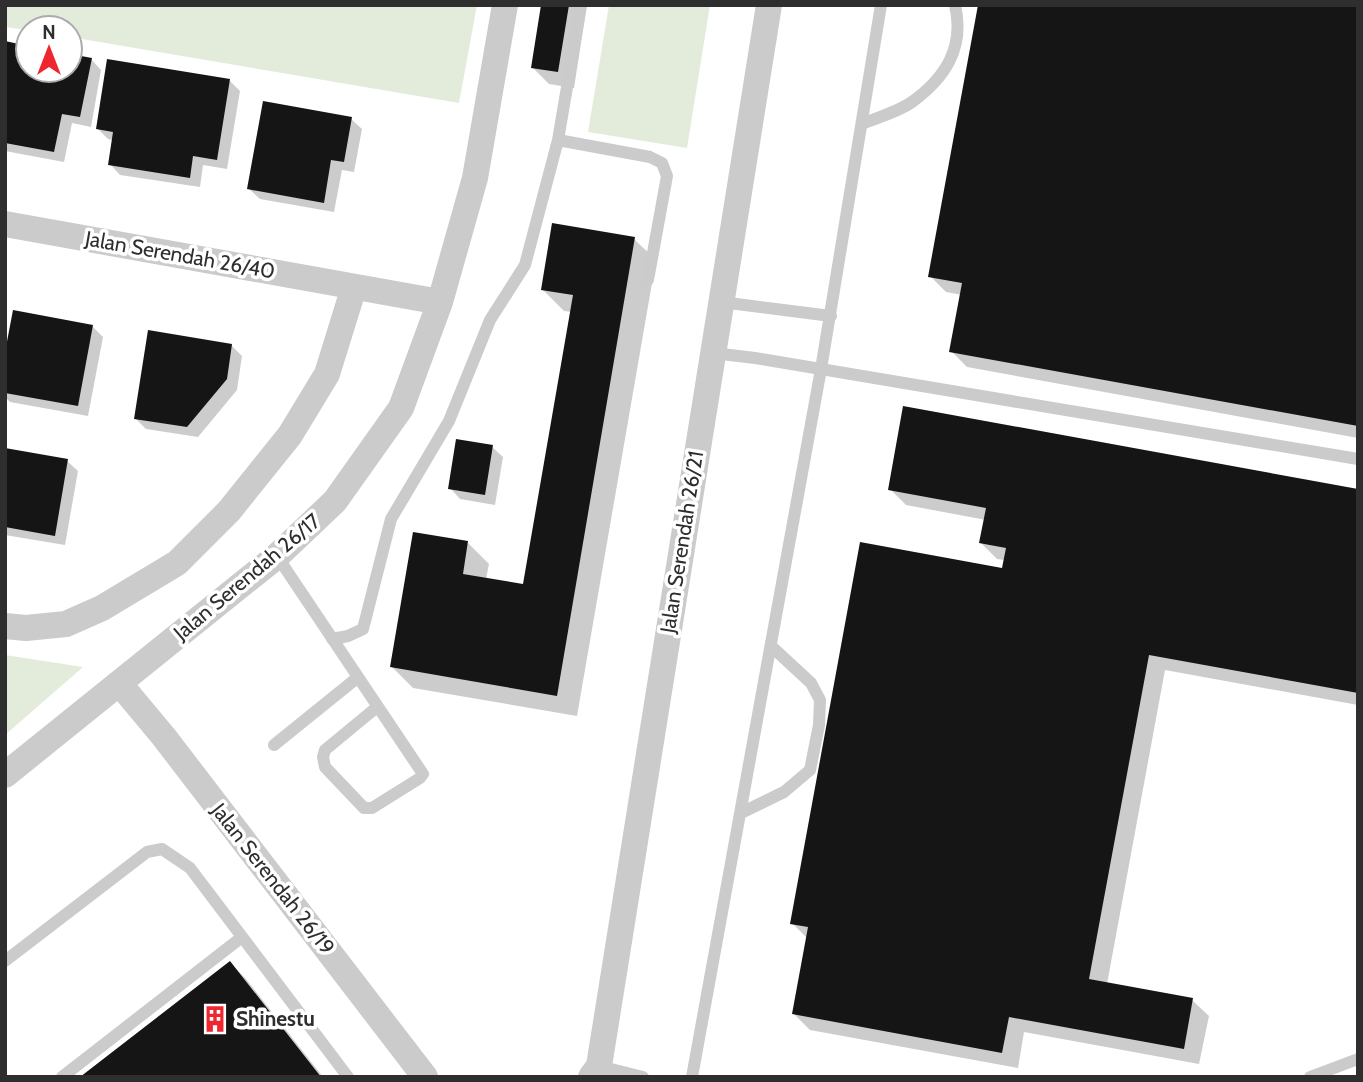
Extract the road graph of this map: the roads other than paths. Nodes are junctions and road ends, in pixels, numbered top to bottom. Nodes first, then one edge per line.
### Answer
1 (505, 5) edge
2 (581, 5) edge
3 (769, 5) edge
4 (881, 5) edge
5 (955, 5) edge
6 (862, 124) junction
7 (558, 140) junction
8 (5, 224) edge
9 (648, 280) dead end
10 (354, 287) junction
11 (440, 302) junction
12 (720, 302) junction
13 (831, 316) junction
14 (712, 352) junction
15 (821, 369) junction
16 (1358, 459) edge
17 (277, 556) junction
18 (5, 626) edge
19 (332, 639) junction
20 (771, 646) junction
21 (357, 678) junction
22 (119, 683) junction
23 (377, 706) junction
24 (274, 745) dead end
25 (5, 775) edge
26 (741, 813) junction
27 (242, 937) junction
28 (5, 961) edge
29 (1358, 1059) edge
30 (596, 1073) edge
31 (62, 1077) edge
32 (348, 1077) edge
33 (425, 1077) edge
34 (643, 1077) edge
35 (692, 1077) edge
36 (1310, 1077) edge

1 - 11 street, Jalan Serendah 26/17
2 - 7 lane
3 - 12 street, Jalan Serendah 26/21
4 - 6 lane
5 - 6 lane
6 - 13 lane
7 - 9 lane
7 - 19 lane
8 - 10 street, Jalan Serendah 26/40
10 - 11 street, Jalan Serendah 26/40
10 - 18 street
11 - 17 street, Jalan Serendah 26/17
12 - 13 lane
12 - 14 street, Jalan Serendah 26/21
13 - 15 lane
14 - 15 lane
14 - 30 street, Jalan Serendah 26/21
15 - 16 lane
15 - 20 lane
17 - 19 lane
17 - 22 street, Jalan Serendah 26/17
19 - 21 lane
20 - 26 lane
20 - 26 lane
21 - 23 lane
21 - 24 lane
22 - 25 street, Jalan Serendah 26/17
22 - 33 street, Jalan Serendah 26/19
23 - 23 lane
26 - 35 lane
27 - 28 lane
27 - 31 lane
27 - 32 lane
29 - 36 lane
30 - 34 lane

